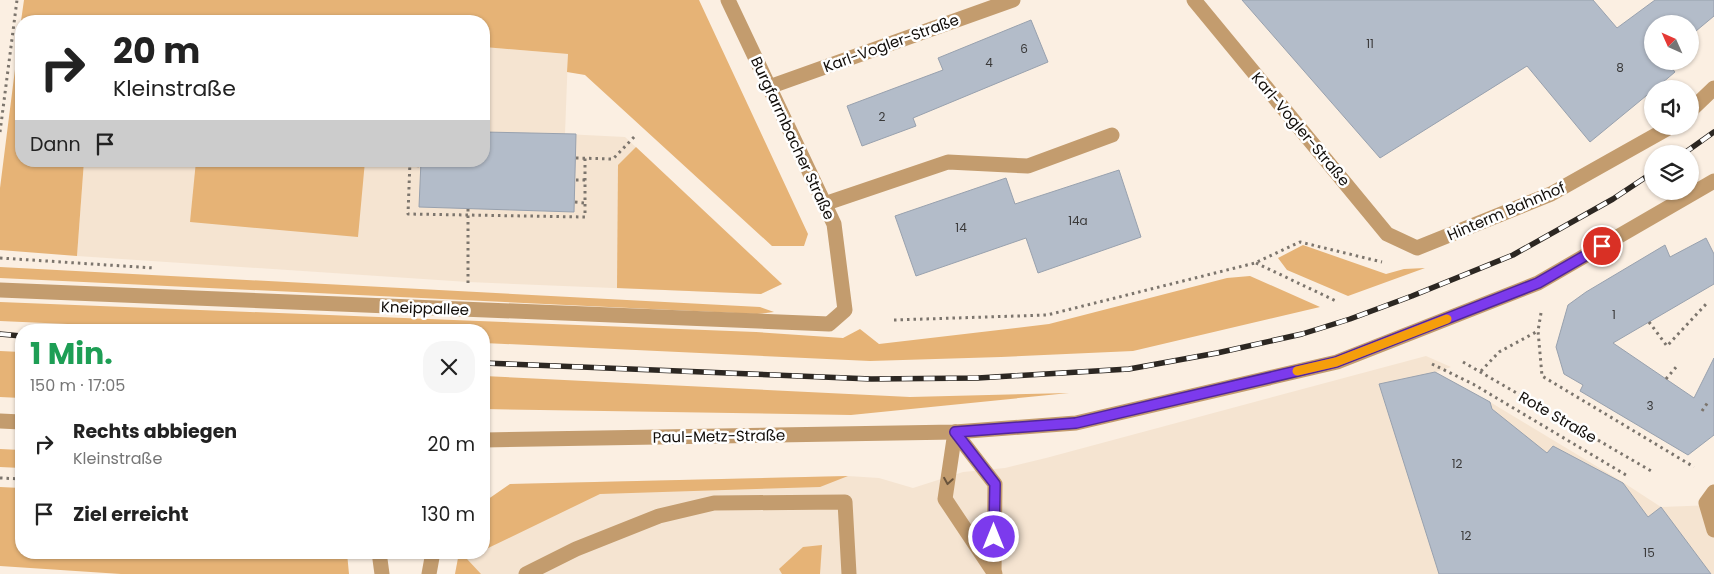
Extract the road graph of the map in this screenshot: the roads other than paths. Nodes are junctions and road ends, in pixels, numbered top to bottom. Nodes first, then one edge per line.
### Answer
1 (728, 0) edge
2 (1013, 0) edge
3 (1194, 0) edge
4 (769, 87) junction
5 (1714, 88) edge
6 (1699, 102) edge
7 (1112, 135) dead end
8 (1656, 135) edge
9 (1714, 181) edge
10 (824, 204) junction
11 (1417, 248) joint
12 (0, 290) edge
13 (845, 310) joint
14 (0, 421) edge
15 (15, 422) edge
16 (955, 432) junction
17 (490, 440) edge
18 (1710, 497) edge
19 (1714, 530) edge
20 (380, 559) edge
21 (432, 559) edge
22 (995, 573) edge
23 (382, 574) edge
24 (429, 574) edge
25 (526, 574) edge
26 (849, 574) edge

1 - 4 street, Burgfarrnbacher Straße
2 - 4 street, Karl-Vogler-Straße
3 - 11 street, Karl-Vogler-Straße
4 - 10 street, Burgfarrnbacher Straße
5 - 6 street
7 - 10 street
8 - 11 street, Hinterm Bahnhof
9 - 16 street, Paul-Metz-Straße
10 - 13 street, Burgfarrnbacher Straße
12 - 13 street, Kneippallee
14 - 15 street
16 - 17 street, Paul-Metz-Straße
16 - 22 street
16 -> 22 street
18 - 19 street
20 - 23 street
21 - 24 street
25 - 26 street

